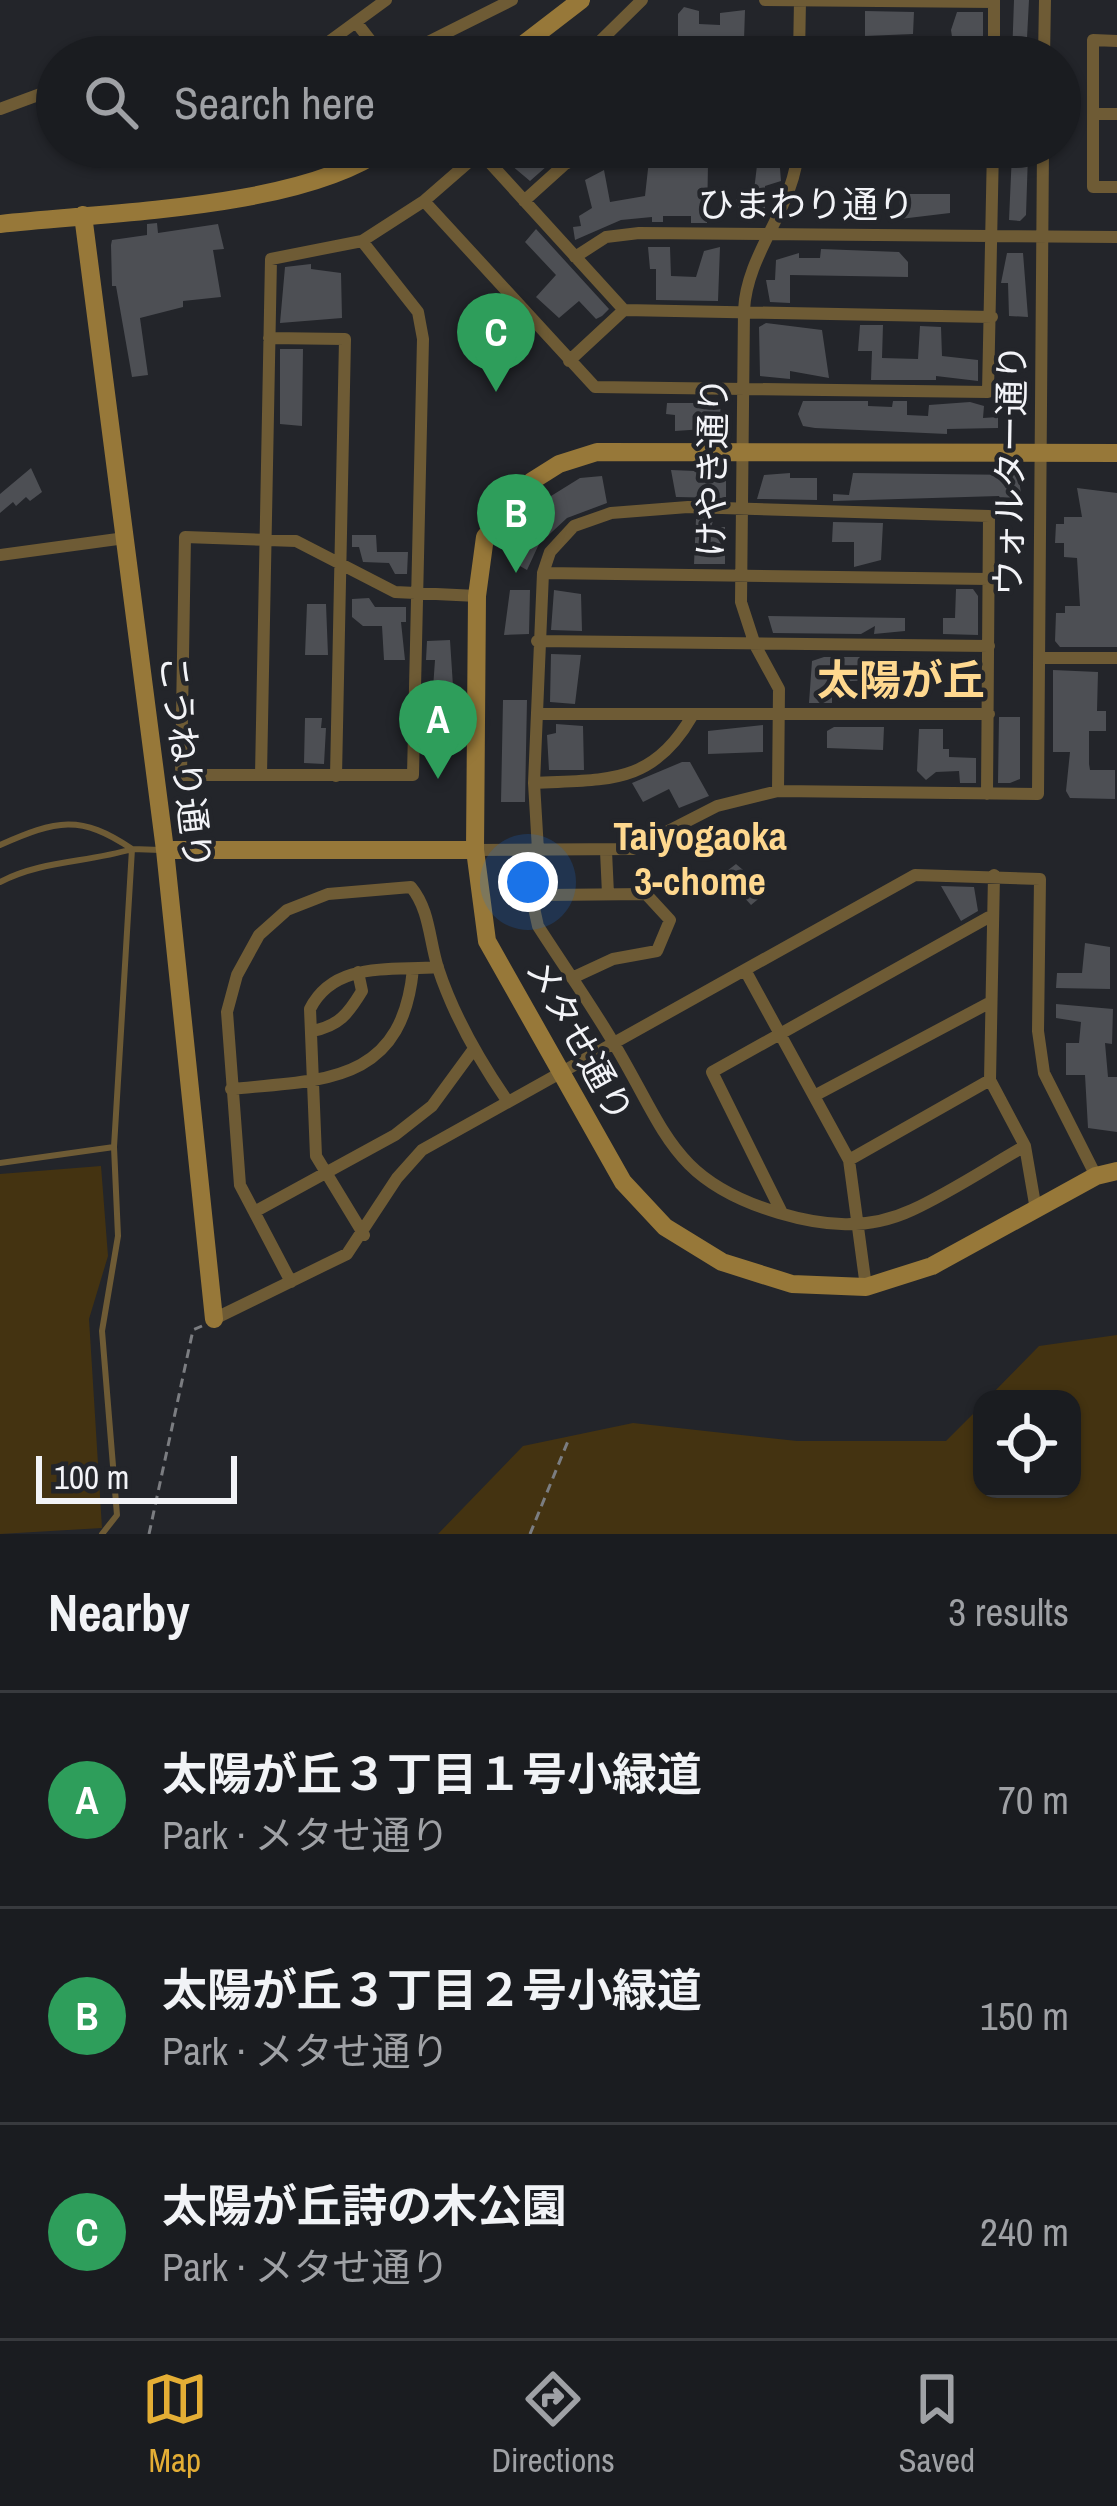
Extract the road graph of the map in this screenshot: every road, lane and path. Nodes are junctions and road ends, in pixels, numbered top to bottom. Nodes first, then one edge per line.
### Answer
1 (386, 0) edge
2 (512, 0) edge
3 (581, 0) edge
4 (641, 0) edge
5 (766, 0) edge
6 (800, 0) edge
7 (1045, 0) edge
8 (994, 1) edge
9 (356, 22) junction
10 (337, 36) edge
11 (367, 36) edge
12 (440, 36) edge
13 (534, 36) edge
14 (605, 36) edge
15 (799, 36) edge
16 (994, 36) edge
17 (1044, 36) edge
18 (1117, 40) edge
19 (36, 96) edge
20 (0, 109) edge
21 (1093, 114) junction
22 (1117, 114) edge
23 (350, 168) edge
24 (462, 168) edge
25 (497, 168) edge
26 (561, 168) edge
27 (797, 168) edge
28 (993, 168) edge
29 (1043, 168) edge
30 (1117, 187) edge
31 (424, 201) junction
32 (524, 201) junction
33 (83, 215) junction
34 (0, 224) edge
35 (773, 234) junction
36 (992, 236) junction
37 (1042, 236) junction
38 (1117, 237) edge
39 (362, 242) junction
40 (575, 257) junction
41 (623, 310) junction
42 (744, 310) junction
43 (992, 316) junction
44 (269, 338) junction
45 (569, 361) junction
46 (744, 388) junction
47 (743, 450) junction
48 (1041, 452) junction
49 (1117, 453) edge
50 (743, 508) junction
51 (125, 538) junction
52 (267, 538) junction
53 (0, 555) edge
54 (344, 568) junction
55 (543, 573) junction
56 (741, 575) junction
57 (989, 579) junction
58 (420, 595) junction
59 (477, 596) junction
60 (537, 641) junction
61 (754, 643) junction
62 (989, 646) junction
63 (1039, 658) junction
64 (1117, 658) edge
65 (536, 714) junction
66 (989, 714) junction
67 (692, 716) junction
68 (779, 717) junction
69 (261, 775) junction
70 (337, 776) junction
71 (534, 783) junction
72 (778, 791) junction
73 (987, 794) junction
74 (0, 844) edge
75 (132, 849) junction
76 (165, 850) junction
77 (475, 850) junction
78 (538, 850) junction
79 (606, 851) junction
80 (994, 875) junction
81 (0, 882) edge
82 (608, 894) junction
83 (989, 917) junction
84 (438, 967) junction
85 (413, 969) junction
86 (745, 970) junction
87 (358, 972) junction
88 (572, 978) junction
89 (989, 1003) junction
90 (312, 1030) junction
91 (779, 1037) junction
92 (614, 1043) junction
93 (473, 1050) junction
94 (558, 1071) junction
95 (990, 1080) junction
96 (310, 1081) junction
97 (231, 1089) junction
98 (814, 1096) junction
99 (508, 1102) junction
100 (1024, 1146) junction
101 (114, 1148) junction
102 (849, 1160) junction
103 (0, 1163) edge
104 (1117, 1171) edge
105 (326, 1172) junction
106 (1096, 1176) junction
107 (1036, 1210) junction
108 (256, 1211) junction
109 (782, 1213) junction
110 (862, 1225) junction
111 (364, 1235) junction
112 (291, 1282) junction
113 (866, 1287) junction
114 (214, 1319) junction
115 (568, 1441) dead end
116 (102, 1534) edge
117 (149, 1534) edge
118 (530, 1534) edge

1 - 9 street
2 - 12 street
3 - 13 street
4 - 14 street
5 - 6 street
6 - 8 street
6 - 15 street
7 - 17 street
8 - 16 street
9 - 10 street
9 - 11 street
18 - 21 street
19 - 20 street
21 - 22 street
21 - 30 street
23 - 33 street
24 - 31 street
25 - 32 street
26 - 32 street
27 - 35 street, けやき通り
28 - 36 street
29 - 37 street, ウォルター通り
31 - 39 street
31 - 45 street
32 - 40 street
33 - 34 street
33 - 51 street, こうねり通り
35 - 36 street, ひまわり通り
35 - 40 street, ひまわり通り
35 - 42 street, けやき通り
36 - 37 street, ひまわり通り
36 - 43 street
37 - 38 street, ひまわり通り
37 - 48 street, ウォルター通り
39 - 44 street
39 - 58 street
40 - 41 street
41 - 42 street
41 - 45 street
42 - 43 street
42 - 46 street, けやき通り
43 - 46 street
44 - 52 street
44 - 54 street
45 - 46 street
46 - 47 street, けやき通り
47 - 48 street, メタせ通り
47 - 50 street, けやき通り
47 - 59 street, メタせ通り
48 - 49 street, メタせ通り
48 - 63 street, ウォルター通り
50 - 55 street
50 - 56 street, けやき通り
50 - 57 street
51 - 53 street
51 - 76 street, こうねり通り
52 - 54 street
52 - 69 street
52 - 69 street
54 - 58 street
54 - 70 street
55 - 56 street
55 - 60 street
56 - 57 street
56 - 61 street, けやき通り
57 - 62 street
58 - 59 street
58 - 70 street
59 - 77 street, メタせ通り
60 - 61 street
60 - 65 street
61 - 62 street
61 - 68 street, けやき通り
62 - 66 street
63 - 64 street
63 - 73 street, ウォルター通り
65 - 67 street
65 - 71 street
66 - 68 street
66 - 73 street
67 - 68 street
67 - 71 street
68 - 72 street, けやき通り
69 - 70 street
71 - 78 street
72 - 73 street
72 - 79 street
74 - 75 lane
75 - 76 lane
75 - 81 lane
75 - 101 lane
76 - 77 street
76 - 114 street, こうねり通り
77 - 78 street
77 - 94 street, メタせ通り
78 - 79 street
79 - 82 street
80 - 83 street
80 - 86 street
80 - 106 street
82 - 88 street
82 - 88 street
83 - 89 street
83 - 91 street
84 - 85 street
84 - 93 street
84 - 97 street
85 - 87 street
85 - 96 street
86 - 91 street
86 - 92 street
87 - 90 street
87 - 90 street
88 - 92 street
89 - 95 street
89 - 98 street
90 - 96 street
91 - 98 street
91 - 109 street
92 - 94 street
92 - 109 street
93 - 99 street
93 - 105 street
94 - 99 street
94 - 113 street, メタせ通り
95 - 100 street
95 - 102 street
96 - 97 street
96 - 105 street
97 - 108 street
98 - 102 street
99 - 111 street
100 - 107 street
100 - 110 street
101 - 103 lane
101 - 116 lane
102 - 110 street
104 - 106 street, メタせ通り
105 - 108 street
105 - 111 street
106 - 107 street, メタせ通り
107 - 113 street, メタせ通り
108 - 112 street
109 - 110 street
110 - 113 street
111 - 112 street
112 - 114 street
114 - 117 path
115 - 118 path

